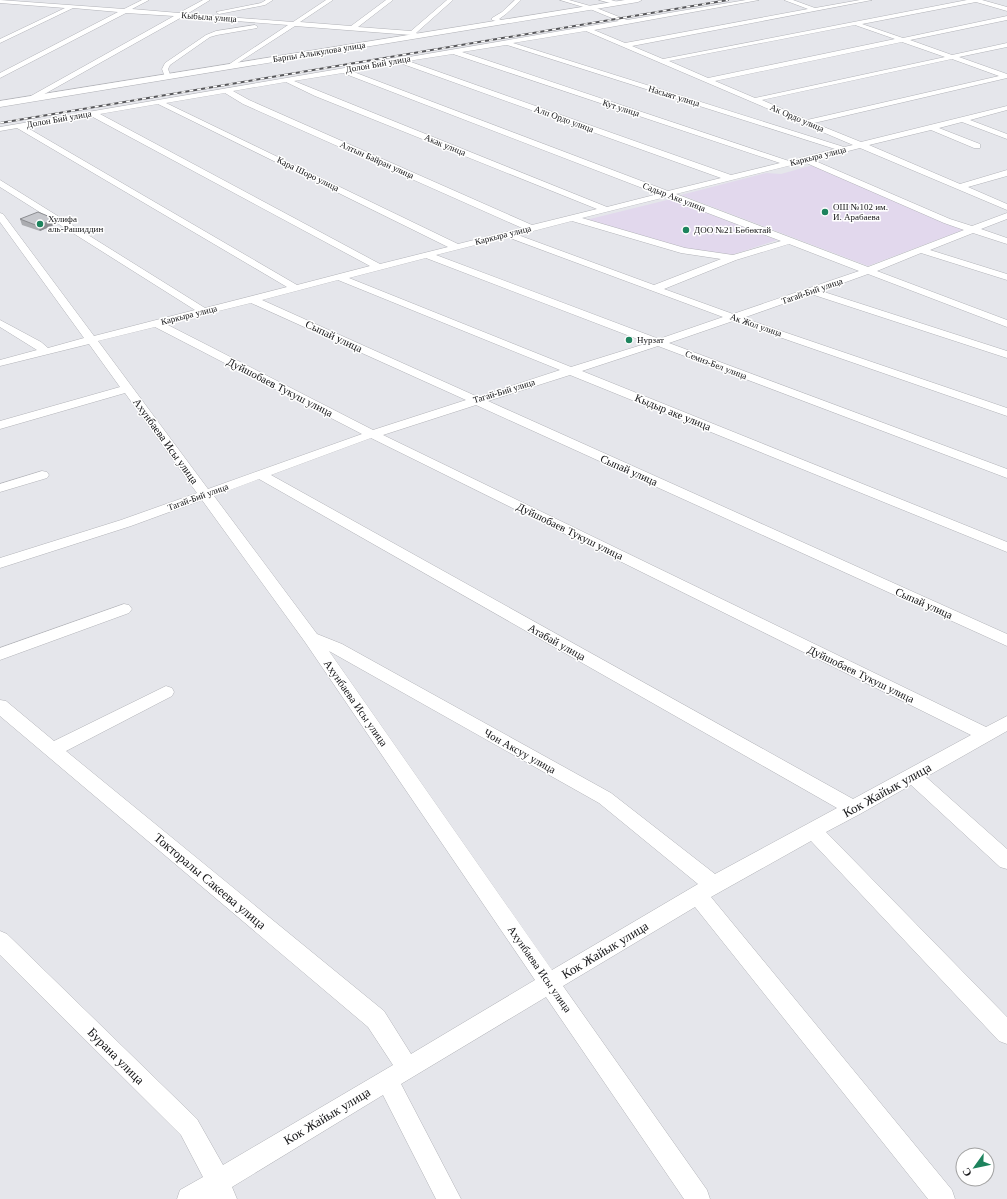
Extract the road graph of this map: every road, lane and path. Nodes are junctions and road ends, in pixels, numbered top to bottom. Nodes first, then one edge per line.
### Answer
1 (0, 0) edge
2 (85, 0) edge
3 (146, 0) edge
4 (207, 0) edge
5 (270, 0) edge
6 (330, 0) edge
7 (390, 0) edge
8 (450, 0) edge
9 (518, 0) edge
10 (563, 0) edge
11 (602, 0) edge
12 (638, 0) edge
13 (756, 0) edge
14 (787, 0) edge
15 (869, 0) edge
16 (976, 0) edge
17 (20, 1) edge
18 (618, 3) junction
19 (72, 6) junction
20 (6, 7) dead end
21 (592, 8) junction
22 (1007, 9) edge
23 (126, 10) junction
24 (815, 10) junction
25 (828, 14) dead end
26 (182, 15) junction
27 (199, 16) junction
28 (1007, 18) edge
29 (842, 19) dead end
30 (501, 22) junction
31 (626, 22) junction
32 (295, 23) junction
33 (856, 24) junction
34 (353, 28) junction
35 (586, 29) junction
36 (415, 34) junction
37 (0, 40) edge
38 (903, 40) junction
39 (505, 43) junction
40 (624, 45) junction
41 (1007, 45) edge
42 (454, 52) junction
43 (952, 57) junction
44 (399, 61) junction
45 (662, 61) junction
46 (230, 66) junction
47 (342, 70) junction
48 (0, 76) edge
49 (1007, 76) edge
50 (168, 77) junction
51 (286, 80) junction
52 (708, 80) junction
53 (225, 90) junction
54 (32, 99) junction
55 (754, 100) junction
56 (159, 102) junction
57 (0, 104) edge
58 (1007, 108) edge
59 (92, 113) junction
60 (962, 119) junction
61 (806, 122) junction
62 (19, 126) junction
63 (931, 127) junction
64 (0, 129) edge
65 (1007, 137) edge
66 (861, 145) junction
67 (976, 146) dead end
68 (843, 149) junction
69 (804, 159) junction
70 (788, 163) junction
71 (1007, 173) edge
72 (730, 178) junction
73 (0, 183) edge
74 (960, 187) junction
75 (666, 194) junction
76 (1007, 206) edge
77 (605, 210) junction
78 (0, 216) edge
79 (1007, 216) edge
80 (570, 218) junction
81 (530, 228) junction
82 (972, 230) junction
83 (507, 234) junction
84 (790, 241) junction
85 (1007, 241) edge
86 (456, 247) junction
87 (921, 250) junction
88 (426, 255) junction
89 (733, 258) junction
90 (379, 267) junction
91 (868, 271) junction
92 (339, 277) junction
93 (1007, 278) edge
94 (296, 288) junction
95 (656, 288) junction
96 (811, 291) junction
97 (251, 299) junction
98 (203, 311) junction
99 (734, 318) junction
100 (0, 323) edge
101 (155, 323) junction
102 (1007, 324) edge
103 (92, 340) junction
104 (658, 343) junction
105 (45, 351) junction
106 (1007, 355) edge
107 (0, 363) edge
108 (570, 370) junction
109 (127, 389) junction
110 (474, 400) junction
111 (1007, 412) edge
112 (0, 425) edge
113 (372, 434) junction
114 (1007, 474) edge
115 (42, 475) dead end
116 (261, 475) junction
117 (0, 488) edge
118 (206, 495) junction
119 (1007, 547) edge
120 (0, 563) edge
121 (124, 609) dead end
122 (311, 638) junction
123 (1007, 640) edge
124 (0, 654) edge
125 (166, 692) dead end
126 (0, 706) edge
127 (1007, 724) edge
128 (986, 735) junction
129 (53, 750) junction
130 (913, 776) junction
131 (854, 809) junction
132 (813, 831) junction
133 (1007, 862) edge
134 (706, 890) junction
135 (0, 941) edge
136 (549, 983) junction
137 (1007, 1033) edge
138 (408, 1068) junction
139 (387, 1080) junction
140 (222, 1190) edge
141 (189, 1199) edge
142 (449, 1199) edge
143 (698, 1199) edge
144 (943, 1199) edge

1 - 17 street, Кыбыла улица
2 - 19 street
3 - 23 street
4 - 26 street
5 - 27 street
6 - 32 street
7 - 34 street
8 - 36 street
9 - 30 street
10 - 21 street
11 - 18 street
12 - 18 main road, Барпы Алыкулова улица
13 - 31 street, Долон Бий улица
14 - 24 street
15 - 24 street
16 - 22 street
16 - 33 street
17 - 19 street, Кыбыла улица
17 - 20 street
18 - 21 main road, Барпы Алыкулова улица
19 - 23 street, Кыбыла улица
19 - 37 street
21 - 30 main road, Барпы Алыкулова улица
21 - 31 street
23 - 26 street, Кыбыла улица
23 - 48 street
24 - 25 street
24 - 40 street
26 - 27 street, Кыбыла улица
26 - 54 street
27 - 32 street, Кыбыла улица
28 - 38 street
29 - 33 street
30 - 36 main road, Барпы Алыкулова улица
31 - 35 street, Долон Бий улица
32 - 34 street, Кыбыла улица
32 - 46 street
32 - 50 street
33 - 38 street
33 - 45 street
34 - 36 street, Кыбыла улица
35 - 39 street, Долон Бий улица
35 - 40 street, Ак Ордо улица
36 - 46 main road, Барпы Алыкулова улица
38 - 43 street
38 - 52 street
39 - 42 street, Долон Бий улица
39 - 68 street, Насыят улица
40 - 45 street, Ак Ордо улица
41 - 43 street
42 - 44 street, Долон Бий улица
42 - 70 street, Кут улица
43 - 49 street
43 - 55 street
44 - 47 street, Долон Бий улица
44 - 72 street, Алп Ордо улица
45 - 52 street, Ак Ордо улица
46 - 50 main road, Барпы Алыкулова улица
47 - 51 street, Долон Бий улица
47 - 75 street, Садыр Аке улица
49 - 61 street
50 - 54 main road, Барпы Алыкулова улица
51 - 53 street, Долон Бий улица
51 - 77 street, Акак улица
52 - 55 street, Ак Ордо улица
53 - 56 street, Долон Бий улица
53 - 81 street, Алтын Байран улица
54 - 57 main road, Барпы Алыкулова улица
55 - 61 street, Ак Ордо улица
56 - 59 street, Долон Бий улица
56 - 86 street, Кара Шоро улица
58 - 60 street, Каркыра улица
59 - 62 street, Долон Бий улица
59 - 90 street
60 - 63 street, Каркыра улица
60 - 65 street
61 - 66 street, Ак Ордо улица
62 - 64 street, Долон Бий улица
62 - 94 street
63 - 66 street, Каркыра улица
63 - 67 street
66 - 68 street, Каркыра улица
66 - 74 street, Ак Ордо улица
68 - 69 street, Каркыра улица
69 - 70 street, Каркыра улица
69 - 82 street
70 - 72 street, Каркыра улица
71 - 74 street
72 - 75 street, Каркыра улица
73 - 98 street
74 - 76 street, Ак Ордо улица
75 - 77 street, Каркыра улица
75 - 84 street, Садыр Аке улица
77 - 80 street, Каркыра улица
78 - 103 street, Ахунбаева Исы улица
79 - 82 street, Тагай-Бий улица
80 - 81 street, Каркыра улица
80 - 89 street
81 - 83 street, Каркыра улица
82 - 85 street
82 - 87 street, Тагай-Бий улица
83 - 86 street, Каркыра улица
83 - 95 street, Ак Жол улица
84 - 89 street
84 - 91 street, Садыр Аке улица
86 - 88 street, Каркыра улица
87 - 91 street, Тагай-Бий улица
87 - 93 street
88 - 90 street, Каркыра улица
88 - 104 street, Семиз-Бел улица
89 - 95 street
90 - 92 street, Каркыра улица
91 - 96 street, Тагай-Бий улица
91 - 102 street, Садыр Аке улица
92 - 94 street, Каркыра улица
92 - 108 street, Кыдыр аке улица
94 - 97 street, Каркыра улица
95 - 99 street, Ак Жол улица
96 - 99 street, Тагай-Бий улица
96 - 106 street
97 - 98 street, Каркыра улица
97 - 110 street, Сыпай улица
98 - 101 street, Каркыра улица
99 - 104 street, Тагай-Бий улица
99 - 111 street, Ак Жол улица
100 - 105 street
101 - 103 street, Каркыра улица
101 - 113 street, Дуйшобаев Тукуш улица
103 - 105 street, Каркыра улица
103 - 109 street, Ахунбаева Исы улица
104 - 108 street, Тагай-Бий улица
104 - 114 street, Семиз-Бел улица
105 - 107 street, Каркыра улица
108 - 110 street, Тагай-Бий улица
108 - 119 street, Кыдыр аке улица
109 - 112 street
109 - 118 street, Ахунбаева Исы улица
110 - 113 street, Тагай-Бий улица
110 - 123 street, Сыпай улица
113 - 116 street, Тагай-Бий улица
113 - 128 street, Дуйшобаев Тукуш улица
115 - 117 street
116 - 118 street, Тагай-Бий улица
116 - 131 street, Атабай улица
118 - 120 street, Тагай-Бий улица
118 - 122 street, Ахунбаева Исы улица
121 - 124 street
122 - 134 street, Чон Аксуу улица
122 - 136 street, Ахунбаева Исы улица
125 - 129 street
126 - 129 street, Токторалы Сакеева улица
127 - 128 street, Кок Жайык улица
128 - 130 street, Кок Жайык улица
129 - 138 street, Токторалы Сакеева улица
130 - 131 street, Кок Жайык улица
130 - 133 street
131 - 132 street, Кок Жайык улица
132 - 134 street, Кок Жайык улица
132 - 137 street
134 - 136 street, Кок Жайык улица
134 - 144 street, Чон Аксуу улица
135 - 140 street, Бурана улица
136 - 138 street, Кок Жайык улица
136 - 143 street, Ахунбаева Исы улица
138 - 139 street, Кок Жайык улица
139 - 140 street, Кок Жайык улица
139 - 142 street
140 - 141 street, Кок Жайык улица

